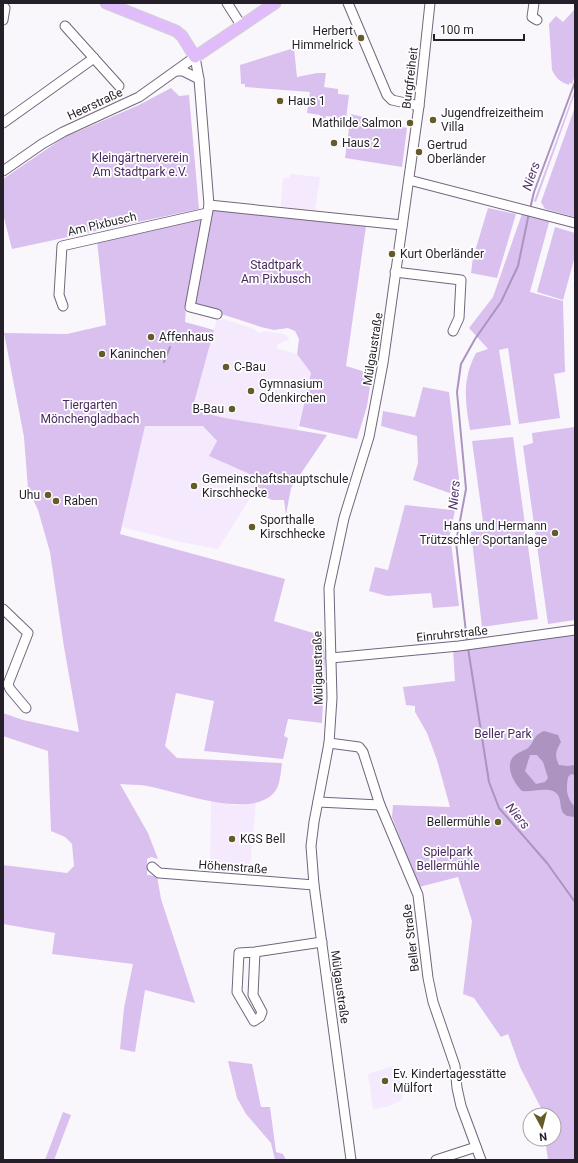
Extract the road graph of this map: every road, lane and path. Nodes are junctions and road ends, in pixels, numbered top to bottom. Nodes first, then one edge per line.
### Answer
1 (106, 3) edge
2 (227, 3) edge
3 (275, 3) edge
4 (348, 3) edge
5 (430, 3) edge
6 (534, 3) edge
7 (5, 8) dead end
8 (3, 20) edge
9 (537, 20) dead end
10 (241, 25) junction
11 (65, 26) dead end
12 (195, 57) junction
13 (94, 58) junction
14 (176, 71) junction
15 (199, 79) junction
16 (119, 86) dead end
17 (419, 106) junction
18 (3, 123) edge
19 (3, 171) edge
20 (408, 180) junction
21 (208, 209) junction
22 (575, 223) edge
23 (402, 224) junction
24 (395, 272) junction
25 (63, 306) dead end
26 (217, 314) dead end
27 (453, 331) dead end
28 (3, 609) edge
29 (575, 630) edge
30 (331, 658) junction
31 (26, 708) dead end
32 (329, 743) junction
33 (318, 802) junction
34 (380, 805) junction
35 (152, 867) dead end
36 (314, 885) junction
37 (322, 942) junction
38 (255, 952) junction
39 (476, 1147) junction
40 (351, 1160) edge
41 (436, 1160) edge
42 (481, 1160) edge

1 - 12 main road
2 - 10 street
3 - 10 main road
4 - 17 street
5 - 17 street, Burgfreiheit
6 - 9 street
7 - 8 street
10 - 12 main road
11 - 13 street
12 - 14 street, Heerstraße
12 - 15 street
13 - 16 street
13 - 18 street
14 - 15 street
14 - 19 street, Heerstraße
15 - 21 street
17 - 20 street, Burgfreiheit
20 - 22 street
20 - 23 street, Mülgaustraße
21 - 23 street, Am Pixbusch
21 - 25 street, Am Pixbusch
21 - 26 street
23 - 24 street, Mülgaustraße
24 - 27 street
24 - 30 street, Mülgaustraße
28 - 31 street
29 - 30 street, Einruhrstraße
30 - 32 street, Mülgaustraße
32 - 33 street, Mülgaustraße
32 - 34 street, Beller Straße
33 - 34 street
33 - 36 street, Mülgaustraße
34 - 39 street, Beller Straße
35 - 36 street, Höhenstraße
36 - 37 street, Mülgaustraße
37 - 38 street
37 - 40 street, Mülgaustraße
38 - 38 street
39 - 41 street
39 - 42 street, Beller Straße

